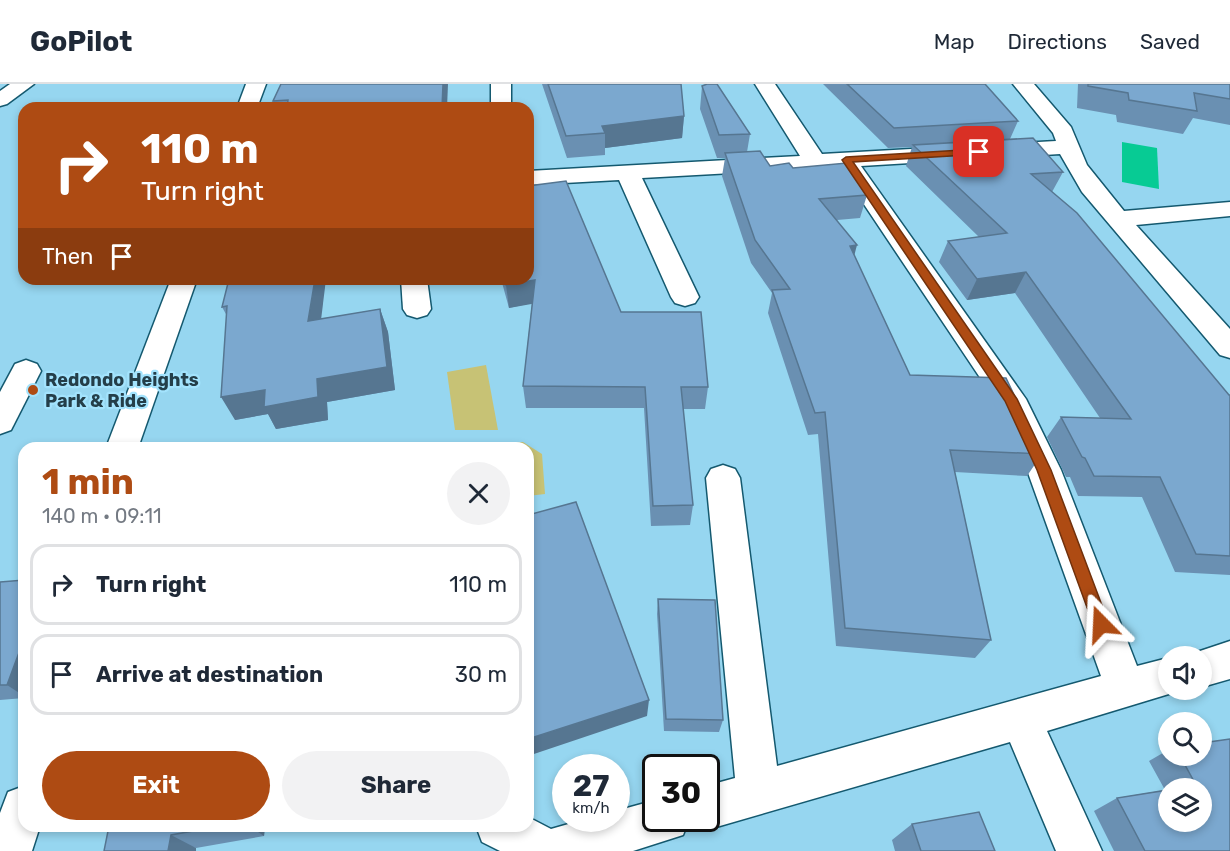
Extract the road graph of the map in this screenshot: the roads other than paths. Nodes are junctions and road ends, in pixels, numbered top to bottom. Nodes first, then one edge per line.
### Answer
1 (24, 84) edge
2 (256, 84) edge
3 (501, 84) edge
4 (765, 84) edge
5 (1023, 84) edge
6 (0, 100) edge
7 (249, 102) edge
8 (501, 102) edge
9 (1068, 147) junction
10 (846, 160) junction
11 (815, 161) junction
12 (627, 172) junction
13 (534, 178) edge
14 (1230, 209) edge
15 (1118, 219) junction
16 (182, 285) edge
17 (415, 285) edge
18 (685, 297) dead end
19 (417, 309) dead end
20 (1230, 348) edge
21 (0, 373) edge
22 (0, 422) edge
23 (124, 442) edge
24 (723, 477) dead end
25 (1230, 660) edge
26 (1212, 665) edge
27 (1158, 680) edge
28 (1126, 689) junction
29 (1021, 720) junction
30 (758, 793) junction
31 (720, 804) edge
32 (18, 825) edge
33 (642, 826) edge
34 (510, 832) edge
35 (9, 851) edge
36 (547, 851) edge
37 (553, 851) edge
38 (1080, 851) edge

1 - 6 street
2 - 7 street
3 - 8 street
4 - 11 street
5 - 9 street
9 - 10 street
9 - 15 street
10 - 11 street
10 - 28 street
11 - 12 street
12 - 13 street
12 - 18 street
14 - 15 street
15 - 20 street
16 - 23 street
17 - 19 street
21 - 22 street
24 - 30 street
25 - 26 street
27 - 28 street
28 - 29 street
29 - 30 street
29 - 38 street
30 - 31 street
32 - 35 street
33 - 37 street
34 - 36 street

